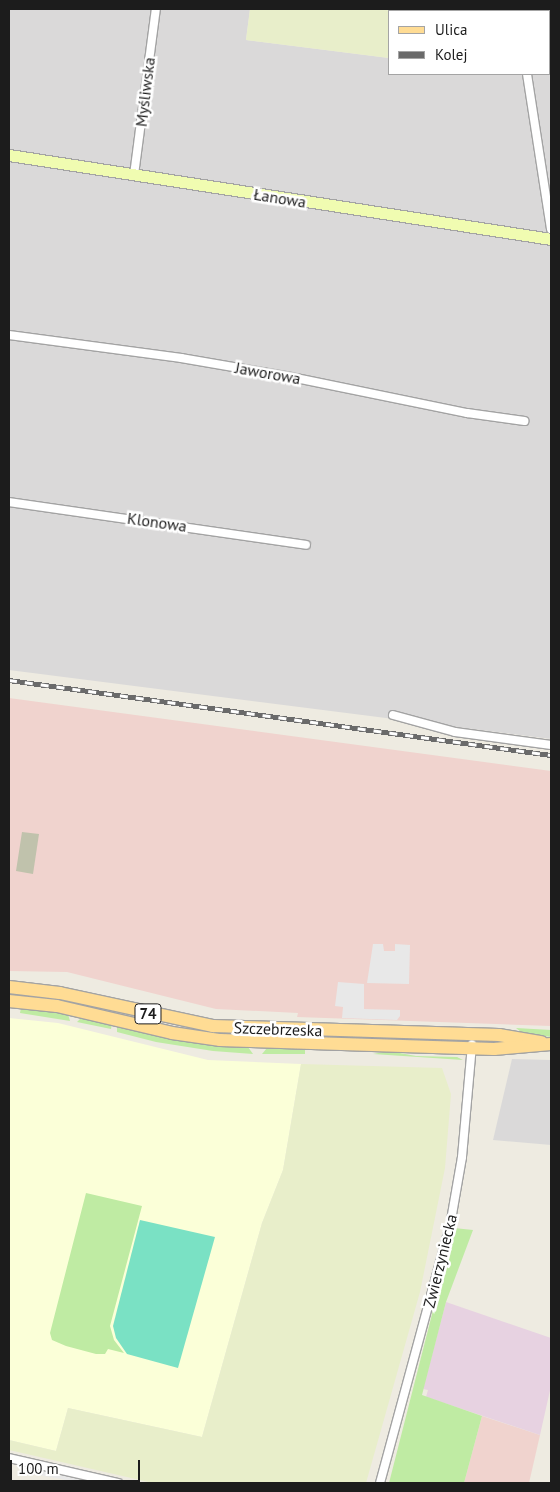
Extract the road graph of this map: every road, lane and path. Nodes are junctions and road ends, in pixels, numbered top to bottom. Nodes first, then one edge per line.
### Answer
1 (156, 9) edge
2 (527, 75) edge
3 (9, 155) edge
4 (134, 175) junction
5 (551, 229) edge
6 (551, 238) edge
7 (9, 335) edge
8 (524, 421) dead end
9 (9, 502) edge
10 (306, 545) dead end
11 (393, 716) dead end
12 (551, 744) edge
13 (9, 987) edge
14 (9, 1001) edge
15 (472, 1035) junction
16 (550, 1044) edge
17 (472, 1048) junction
18 (9, 1458) edge
19 (118, 1483) edge
20 (380, 1483) edge

1 - 4 street, Myśliwska
2 - 5 street
3 - 4 street, Łanowa
4 - 6 street, Łanowa
7 - 8 street, Jaworowa
9 - 10 street, Klonowa
11 - 12 street
13 - 15 main road, Szczebrzeska / 74
14 - 17 main road, Szczebrzeska / 74
15 - 16 main road, Szczebrzeska / 74
15 - 17 street, Zwierzyniecka
16 - 17 main road, Szczebrzeska / 74
17 - 20 street, Zwierzyniecka
18 - 19 street

